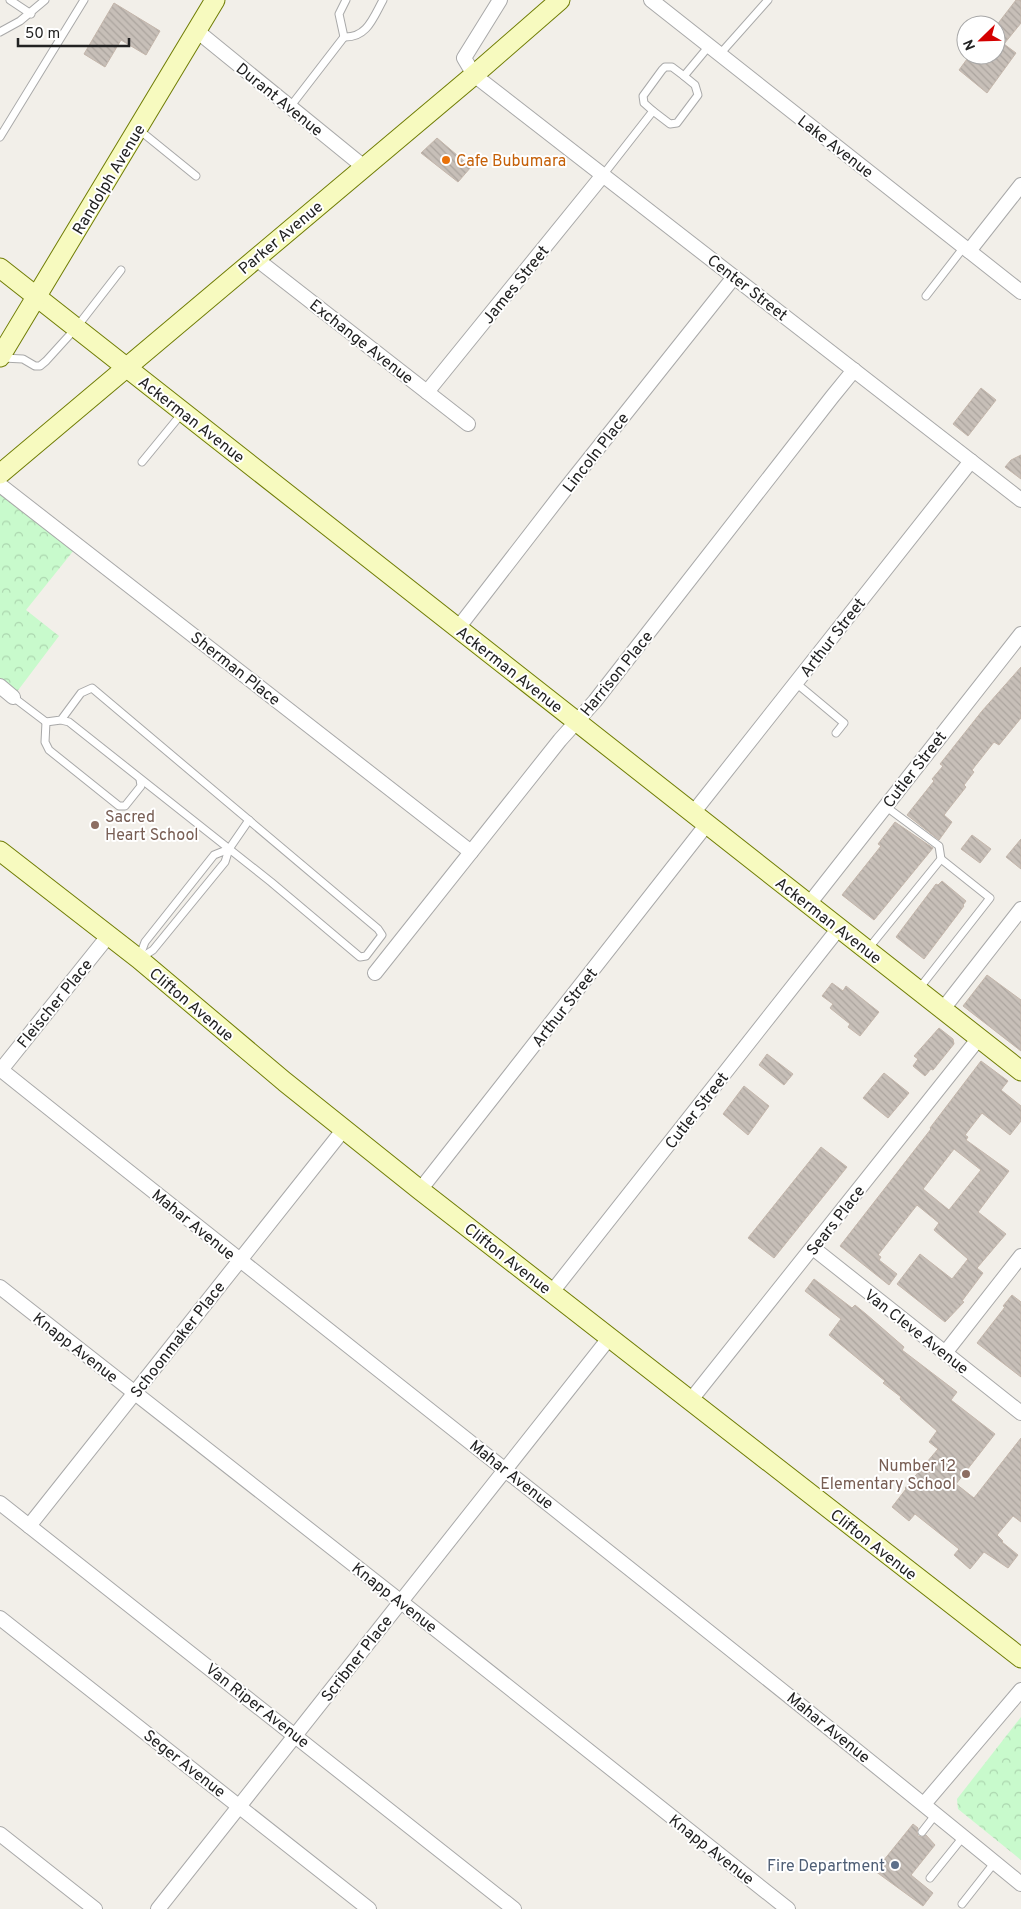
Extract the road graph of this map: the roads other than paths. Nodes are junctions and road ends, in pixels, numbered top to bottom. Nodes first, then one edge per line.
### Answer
1 (10, 0) edge
2 (46, 0) edge
3 (84, 0) edge
4 (215, 0) edge
5 (346, 0) edge
6 (383, 0) edge
7 (500, 0) edge
8 (560, 0) edge
9 (651, 0) edge
10 (768, 0) edge
11 (31, 14) junction
12 (197, 31) junction
13 (0, 32) edge
14 (344, 37) junction
15 (715, 50) junction
16 (474, 75) junction
17 (684, 76) junction
18 (290, 107) junction
19 (653, 110) junction
20 (138, 129) junction
21 (0, 137) edge
22 (364, 167) junction
23 (603, 175) junction
24 (196, 176) dead end
25 (1021, 185) edge
26 (967, 249) junction
27 (255, 258) junction
28 (0, 268) edge
29 (121, 270) dead end
30 (734, 277) junction
31 (1021, 292) edge
32 (37, 296) junction
33 (926, 296) dead end
34 (76, 328) junction
35 (0, 357) edge
36 (126, 367) junction
37 (854, 370) junction
38 (427, 392) junction
39 (183, 412) junction
40 (468, 424) dead end
41 (971, 461) junction
42 (142, 462) dead end
43 (0, 474) edge
44 (0, 485) edge
45 (1021, 500) edge
46 (458, 628) junction
47 (1021, 634) edge
48 (796, 683) junction
49 (0, 686) edge
50 (13, 697) joint
51 (61, 720) junction
52 (46, 722) junction
53 (577, 722) junction
54 (836, 733) dead end
55 (140, 779) junction
56 (885, 806) junction
57 (700, 819) junction
58 (249, 820) junction
59 (229, 849) junction
60 (0, 851) edge
61 (471, 852) junction
62 (941, 859) junction
63 (808, 904) junction
64 (1021, 909) edge
65 (839, 928) junction
66 (109, 935) junction
67 (868, 950) junction
68 (139, 959) junction
69 (375, 973) dead end
70 (918, 990) junction
71 (942, 1009) junction
72 (979, 1038) junction
73 (0, 1070) edge
74 (1021, 1071) edge
75 (344, 1130) junction
76 (420, 1190) junction
77 (812, 1248) junction
78 (1021, 1256) edge
79 (239, 1260) junction
80 (0, 1287) edge
81 (552, 1292) junction
82 (610, 1337) junction
83 (945, 1353) junction
84 (134, 1393) junction
85 (690, 1401) junction
86 (1021, 1413) edge
87 (505, 1468) junction
88 (0, 1503) edge
89 (29, 1526) junction
90 (400, 1601) junction
91 (0, 1618) edge
92 (1021, 1658) edge
93 (1021, 1690) edge
94 (296, 1735) junction
95 (924, 1804) junction
96 (240, 1806) junction
97 (936, 1814) junction
98 (922, 1832) dead end
99 (0, 1834) edge
100 (964, 1836) junction
101 (995, 1862) junction
102 (930, 1878) dead end
103 (1021, 1884) edge
104 (962, 1904) dead end
105 (95, 1909) edge
106 (158, 1909) edge
107 (369, 1909) edge
108 (514, 1909) edge
109 (788, 1909) edge

1 - 11 lane
2 - 11 lane
3 - 21 lane
4 - 12 street, Randolph Avenue
5 - 14 lane
6 - 14 lane
7 - 16 street
8 - 16 street, Parker Avenue
9 - 15 street, Lake Avenue
10 - 15 lane
11 - 13 lane
12 - 18 street, Durant Avenue
12 - 20 street, Randolph Avenue
14 - 18 lane
15 - 17 lane
15 - 26 street, Lake Avenue
16 - 22 street, Parker Avenue
16 - 23 street, Center Street
17 - 19 lane
17 - 19 lane
18 - 22 street, Durant Avenue
19 - 23 lane
20 - 24 lane
20 - 32 street, Randolph Avenue
22 - 27 street, Parker Avenue
23 - 30 street, Center Street
23 - 38 street, James Street
25 - 26 street
26 - 31 street, Lake Avenue
26 - 33 lane
27 - 36 street, Parker Avenue
27 - 38 street, Exchange Avenue
28 - 32 street, Ackerman Avenue
29 - 34 lane
30 - 37 street, Center Street
30 - 46 street, Lincoln Place
32 - 34 street, Ackerman Avenue
32 - 35 street, Randolph Avenue
34 - 35 lane
34 - 36 street, Ackerman Avenue
36 - 39 street, Ackerman Avenue
36 - 43 street, Parker Avenue
37 - 41 street, Center Street
37 - 53 street, Harrison Place
38 - 40 street, Exchange Avenue
39 - 42 lane
39 - 46 street, Ackerman Avenue
41 - 45 street, Center Street
41 - 48 street, Arthur Street
44 - 61 street, Sherman Place
46 - 53 street, Ackerman Avenue
47 - 56 street, Cutler Street
48 - 54 lane
48 - 57 street, Arthur Street
49 - 50 street
50 - 52 lane
51 - 52 lane
51 - 55 lane
51 - 58 lane
52 - 55 lane
53 - 57 street, Ackerman Avenue
53 - 61 street, Harrison Place
55 - 59 lane
56 - 62 lane
56 - 63 street, Cutler Street
57 - 63 street, Ackerman Avenue
57 - 76 street, Arthur Street
58 - 59 lane
58 - 59 lane
59 - 68 lane
59 - 68 lane
60 - 66 street, Clifton Avenue
61 - 69 street, Harrison Place
62 - 67 lane
62 - 70 lane
63 - 65 street, Ackerman Avenue
64 - 71 street
65 - 67 street, Ackerman Avenue
65 - 81 street, Cutler Street
66 - 68 street, Clifton Avenue
66 - 73 street, Fleischer Place
67 - 70 street, Ackerman Avenue
68 - 75 street, Clifton Avenue
70 - 71 street, Ackerman Avenue
71 - 72 street, Ackerman Avenue
72 - 74 street, Ackerman Avenue
72 - 77 street, Sears Place
73 - 79 street, Mahar Avenue
75 - 76 street, Clifton Avenue
75 - 79 street, Schoonmaker Place
76 - 81 street, Clifton Avenue
77 - 83 street, Van Cleve Avenue
77 - 85 street, Sears Place
78 - 83 street
79 - 84 street, Schoonmaker Place
79 - 87 street, Mahar Avenue
80 - 84 street, Knapp Avenue
81 - 82 street, Clifton Avenue
82 - 85 street, Clifton Avenue
82 - 87 street, Scribner Place
83 - 86 street, Van Cleve Avenue
84 - 89 street, Schoonmaker Place
84 - 90 street, Knapp Avenue
85 - 92 street, Clifton Avenue
87 - 90 street, Scribner Place
87 - 95 street, Mahar Avenue
88 - 89 street, Van Riper Avenue
89 - 94 street, Van Riper Avenue
90 - 94 street, Scribner Place
90 - 109 street, Knapp Avenue
91 - 96 street, Seger Avenue
93 - 95 street
94 - 96 street, Scribner Place
94 - 108 street, Van Riper Avenue
95 - 97 street, Mahar Avenue
96 - 106 street, Scribner Place
96 - 107 street, Seger Avenue
97 - 98 lane
97 - 100 street, Mahar Avenue
99 - 105 street
100 - 101 street, Mahar Avenue
100 - 102 lane
101 - 103 street, Mahar Avenue
101 - 104 lane

